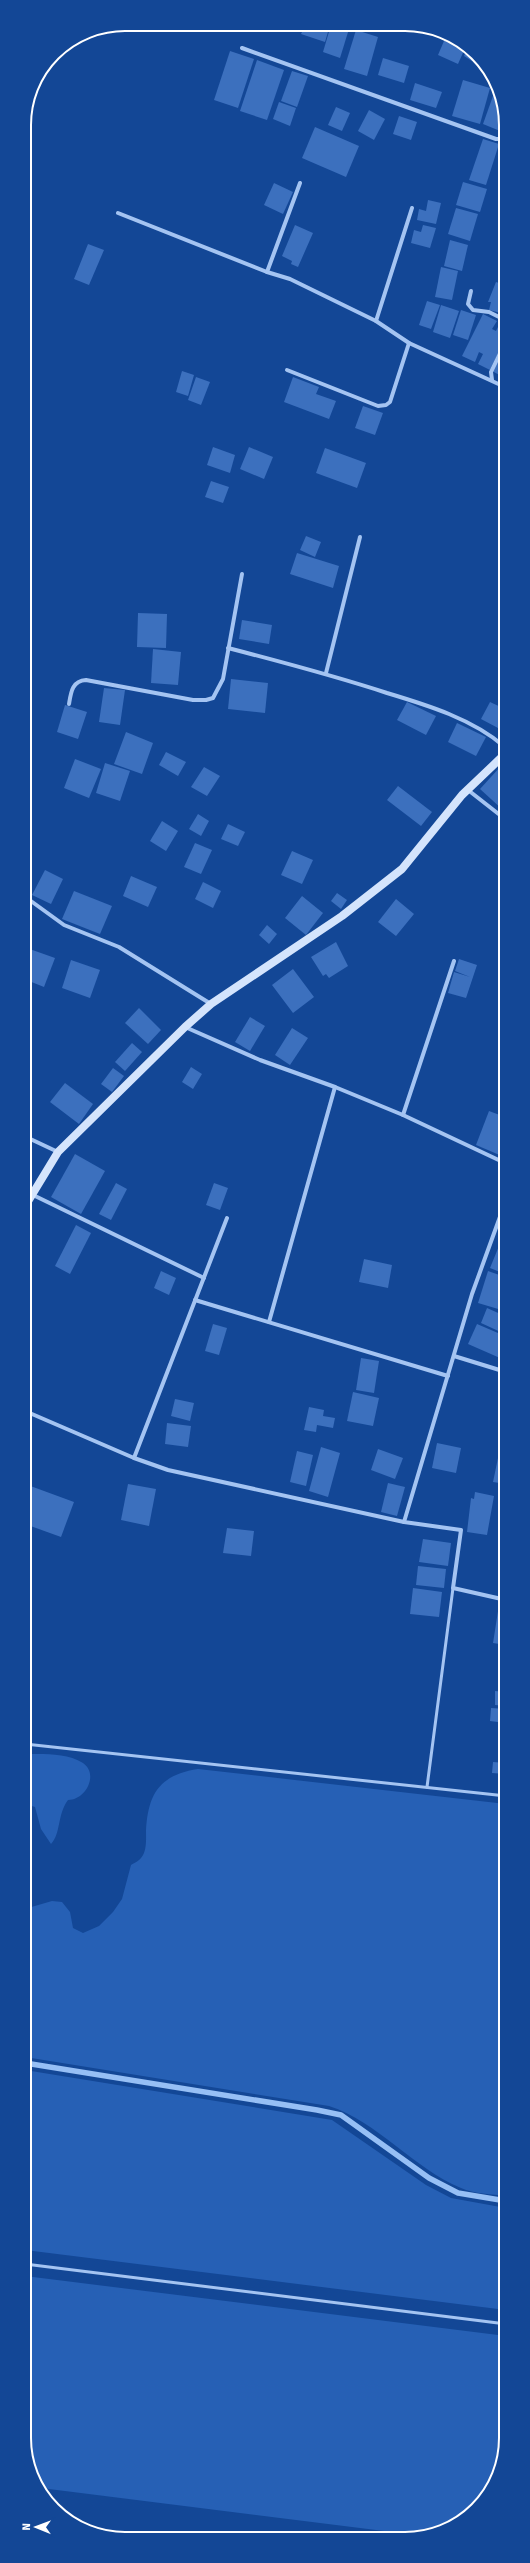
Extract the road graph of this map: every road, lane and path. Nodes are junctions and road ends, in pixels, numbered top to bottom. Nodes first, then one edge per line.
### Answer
1 (242, 48) dead end
2 (499, 139) edge
3 (300, 183) dead end
4 (412, 208) dead end
5 (118, 213) dead end
6 (267, 272) junction
7 (470, 291) dead end
8 (499, 317) edge
9 (376, 321) junction
10 (409, 343) junction
11 (499, 355) edge
12 (288, 370) dead end
13 (492, 380) junction
14 (499, 384) edge
15 (360, 537) dead end
16 (242, 574) dead end
17 (228, 648) junction
18 (326, 673) junction
19 (69, 704) dead end
20 (499, 742) edge
21 (499, 764) edge
22 (468, 790) junction
23 (499, 814) edge
24 (31, 901) edge
25 (454, 961) dead end
26 (211, 1004) junction
27 (185, 1026) junction
28 (335, 1087) junction
29 (403, 1116) junction
30 (31, 1139) edge
31 (58, 1152) junction
32 (499, 1160) edge
33 (33, 1195) junction
34 (31, 1198) edge
35 (227, 1218) dead end
36 (499, 1222) edge
37 (204, 1278) junction
38 (195, 1300) junction
39 (269, 1322) junction
40 (454, 1356) junction
41 (499, 1370) edge
42 (448, 1376) junction
43 (31, 1414) edge
44 (134, 1458) junction
45 (404, 1522) junction
46 (452, 1588) junction
47 (499, 1598) edge
48 (31, 1745) edge
49 (427, 1787) junction
50 (499, 1795) edge
51 (31, 2265) edge
52 (499, 2323) edge

1 - 2 street
3 - 6 street
4 - 9 street
5 - 6 street
6 - 9 street
7 - 8 street
9 - 10 street
10 - 12 street
10 - 13 street
11 - 13 street
13 - 14 street
15 - 18 street
16 - 17 street
17 - 18 street
17 - 19 street
18 - 20 street
21 - 22 street
22 - 23 street
22 - 26 street
24 - 26 street
25 - 29 street
26 - 27 street
27 - 28 street
27 - 31 street
28 - 29 street
28 - 39 street
29 - 32 street
30 - 31 street
31 - 33 street
33 - 34 street
33 - 37 street
35 - 37 street
36 - 40 street
37 - 38 street
38 - 39 street
38 - 44 street
39 - 42 street
40 - 41 street
40 - 42 street
42 - 45 street
43 - 44 street
44 - 45 street
45 - 46 street
46 - 47 street
46 - 49 lane
48 - 49 lane
49 - 50 lane
51 - 52 lane

